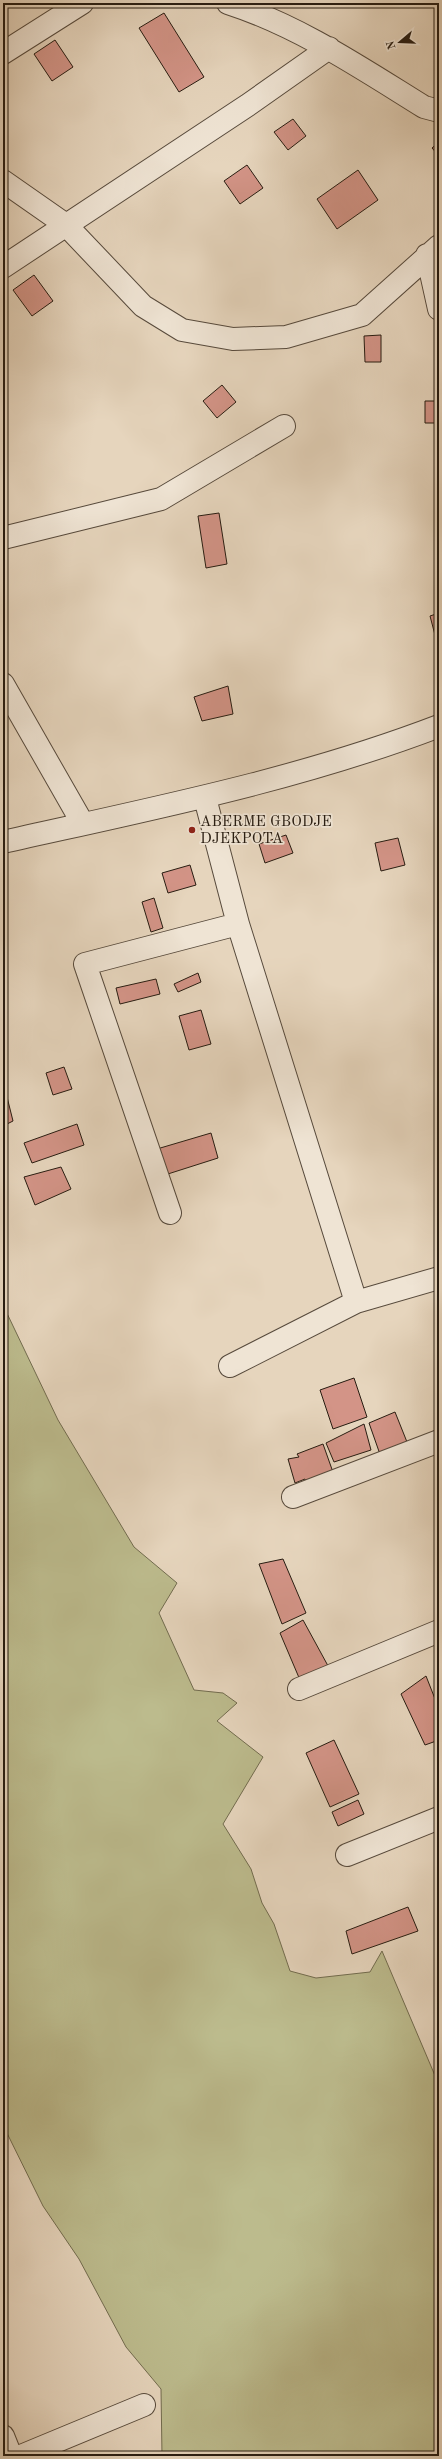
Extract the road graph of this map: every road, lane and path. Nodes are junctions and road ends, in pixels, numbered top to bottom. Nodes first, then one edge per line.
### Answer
1 (82, 3) edge
2 (228, 3) edge
3 (329, 48) junction
4 (3, 53) edge
5 (439, 111) edge
6 (3, 181) edge
7 (66, 225) junction
8 (433, 251) edge
9 (3, 267) edge
10 (439, 309) edge
11 (284, 426) dead end
12 (6, 532) edge
13 (3, 684) edge
14 (439, 726) edge
15 (205, 798) junction
16 (83, 824) junction
17 (3, 842) edge
18 (238, 924) junction
19 (170, 1213) dead end
20 (439, 1278) edge
21 (356, 1302) junction
22 (230, 1366) dead end
23 (439, 1441) edge
24 (293, 1498) dead end
25 (439, 1631) edge
26 (299, 1688) dead end
27 (439, 1818) edge
28 (347, 1855) dead end
29 (144, 2405) dead end
30 (3, 2436) edge
31 (11, 2456) edge
32 (21, 2456) edge

1 - 4 street
2 - 3 street
3 - 5 street
3 - 7 street
6 - 7 street
7 - 8 street
7 - 9 street
8 - 10 street
11 - 12 street
13 - 16 street
14 - 15 street
15 - 16 street
15 - 18 street
16 - 17 street
18 - 19 street
18 - 21 street
20 - 21 street
21 - 22 street
23 - 24 street
25 - 26 street
27 - 28 street
29 - 32 street
30 - 31 street

